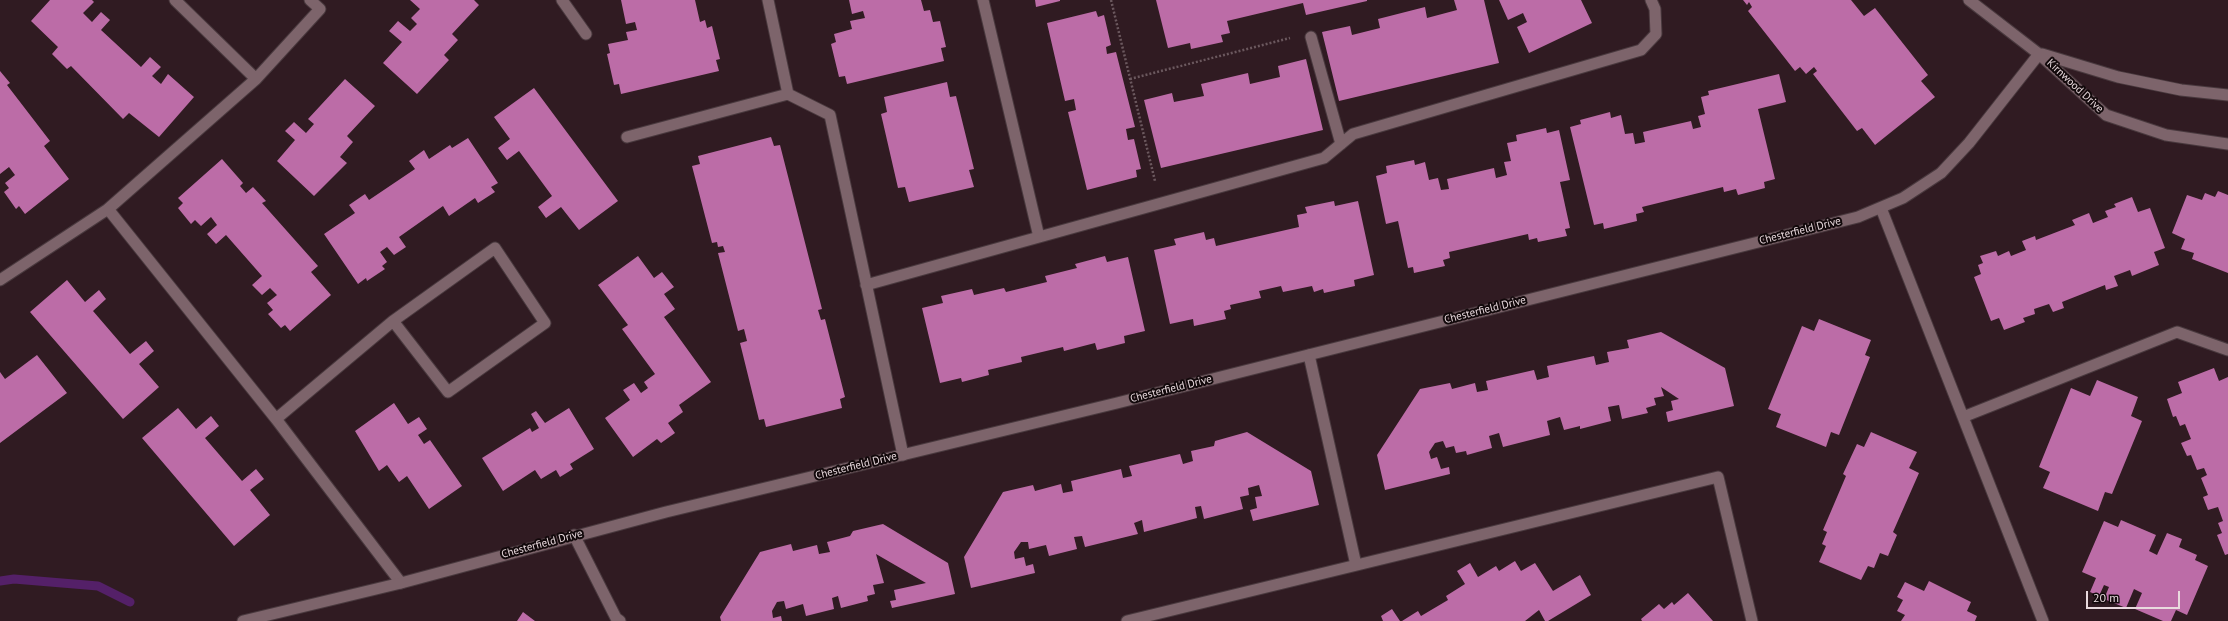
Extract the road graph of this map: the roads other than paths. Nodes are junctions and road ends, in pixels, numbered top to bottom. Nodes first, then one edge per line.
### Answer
1 (175, 0) edge
2 (310, 0) edge
3 (562, 0) edge
4 (768, 0) edge
5 (983, 0) edge
6 (1651, 0) edge
7 (1969, 0) edge
8 (586, 34) dead end
9 (1311, 37) dead end
10 (2039, 54) junction
11 (256, 79) junction
12 (788, 94) junction
13 (2228, 95) edge
14 (628, 137) dead end
15 (1342, 144) junction
16 (2228, 144) edge
17 (1880, 208) junction
18 (108, 209) junction
19 (1040, 237) junction
20 (0, 280) edge
21 (866, 285) junction
22 (393, 320) junction
23 (2228, 350) edge
24 (1309, 354) junction
25 (1963, 417) junction
26 (276, 419) junction
27 (903, 455) junction
28 (574, 535) junction
29 (1356, 565) junction
30 (401, 583) junction
31 (242, 621) edge
32 (620, 621) edge
33 (1127, 621) edge
34 (1752, 621) edge
35 (2043, 621) edge

1 - 11 street
2 - 11 street
3 - 8 street
4 - 12 street
5 - 19 street
6 - 15 street
7 - 10 street, Kirnwood Drive
9 - 15 street
10 - 13 street, Kirnwood Drive
10 - 16 street, Kirnwood Drive
10 - 17 street, Chesterfield Drive
11 - 18 street
12 - 14 street
12 - 21 street
15 - 19 street
17 - 24 street, Chesterfield Drive
17 - 25 street
18 - 20 street
18 - 26 street
19 - 21 street
21 - 27 street
22 - 22 street
22 - 26 street
23 - 25 street
24 - 27 street, Chesterfield Drive
24 - 29 street
25 - 35 street
26 - 30 street
27 - 28 street, Chesterfield Drive
28 - 30 street, Chesterfield Drive
28 - 32 street
29 - 33 street
29 - 34 street
30 - 31 street, Chesterfield Drive

